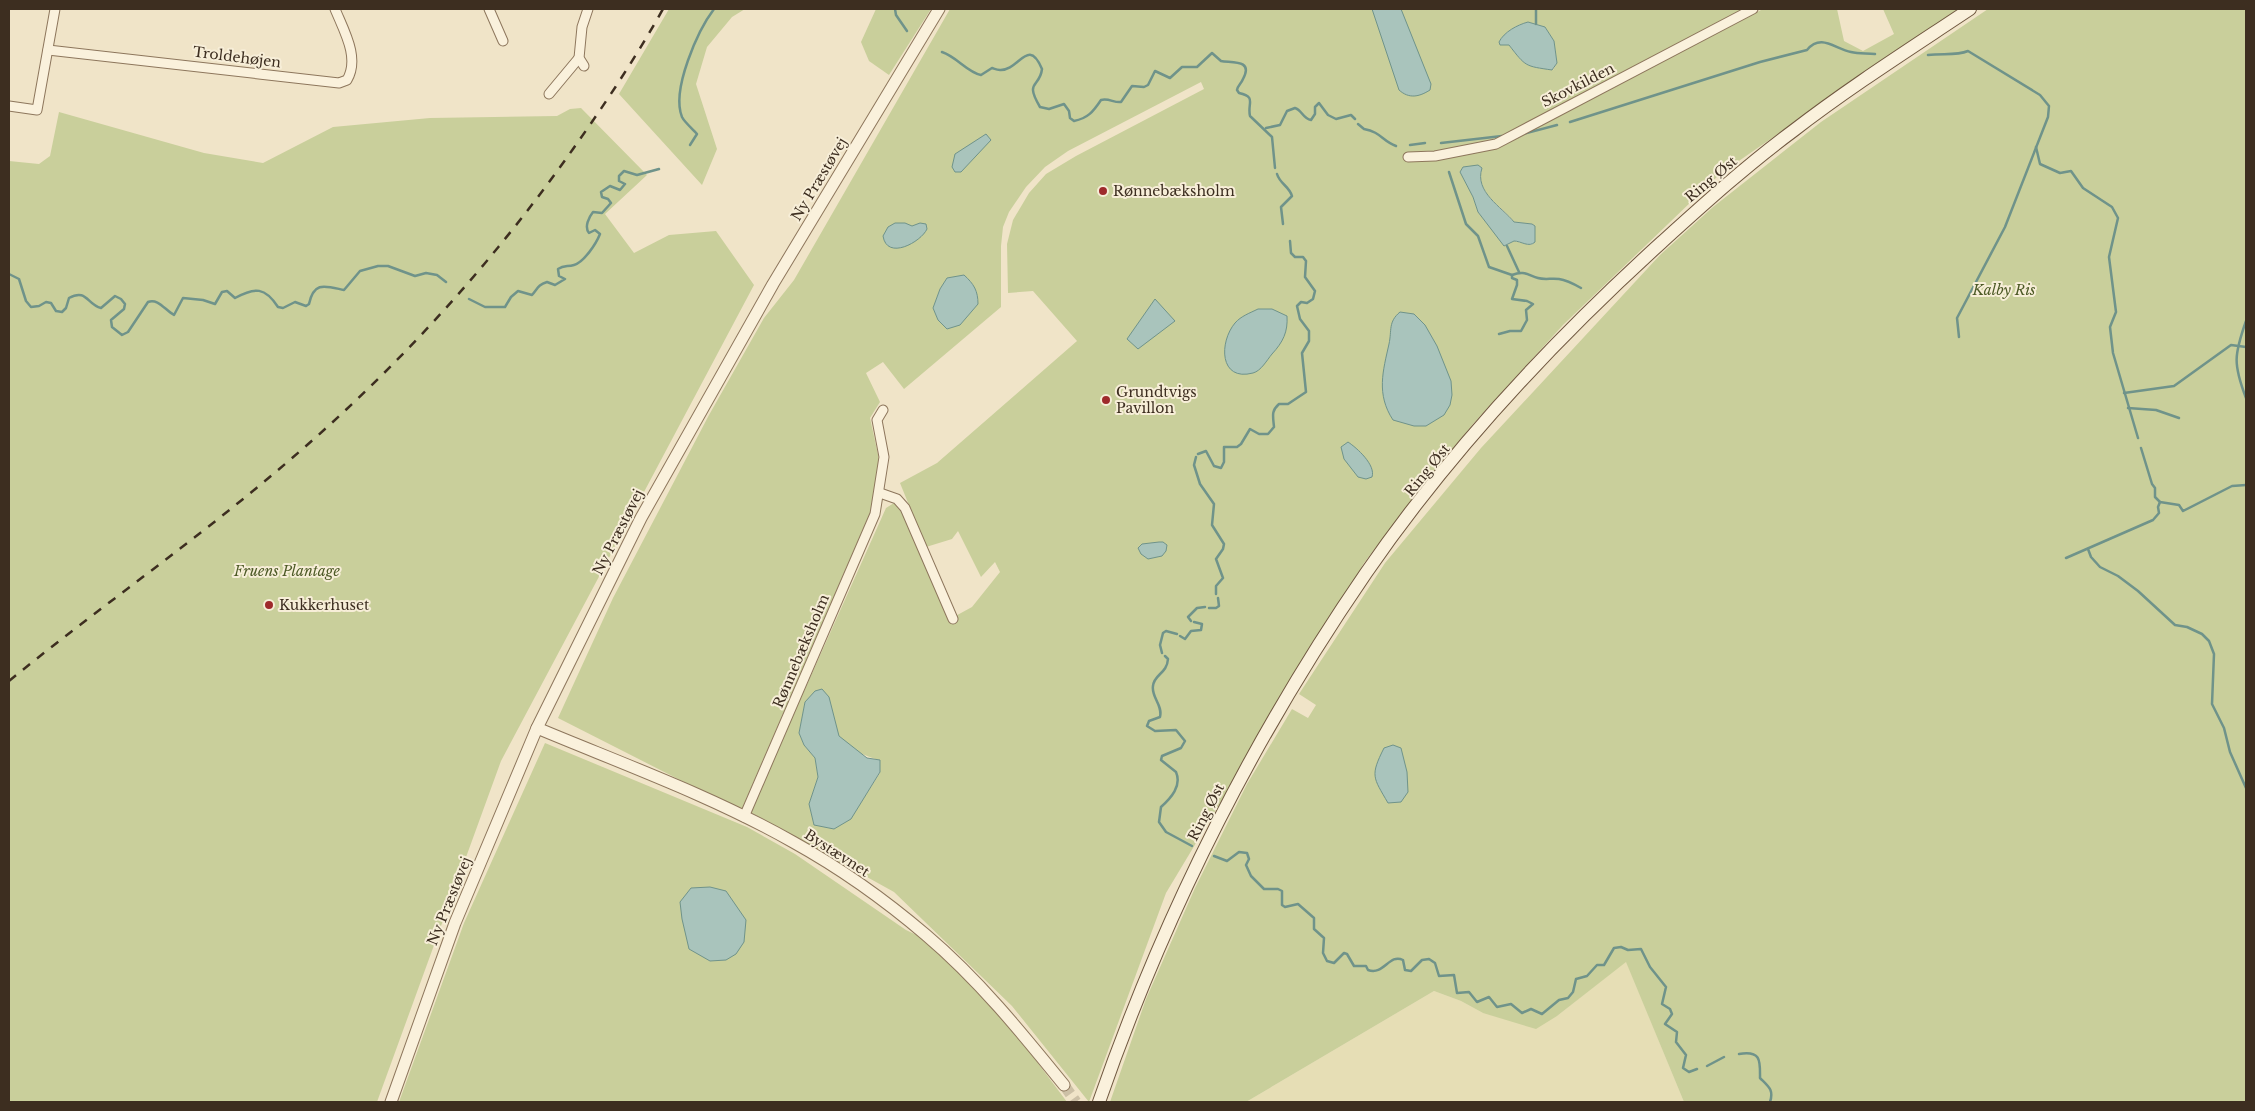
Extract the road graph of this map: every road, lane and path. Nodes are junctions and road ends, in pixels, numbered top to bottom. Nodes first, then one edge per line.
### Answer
1 (55, 9) edge
2 (335, 9) edge
3 (489, 9) edge
4 (588, 9) edge
5 (939, 9) edge
6 (1753, 9) edge
7 (1970, 9) edge
8 (503, 41) dead end
9 (48, 50) junction
10 (579, 58) junction
11 (584, 66) dead end
12 (549, 94) dead end
13 (9, 106) edge
14 (1408, 157) dead end
15 (883, 410) dead end
16 (880, 494) junction
17 (953, 620) dead end
18 (537, 728) junction
19 (744, 818) junction
20 (1064, 1085) tunnel mouth
21 (391, 1102) edge
22 (1099, 1102) edge

1 - 9 street
2 - 9 street, Troldehøjen
3 - 8 street
4 - 10 street
5 - 18 street, Ny Præstøvej
6 - 14 street, Skovkilden
7 - 22 main road, Ring Øst
9 - 13 street
10 - 11 street
10 - 12 street
15 - 16 street, Rønnebæksholm
16 - 17 street
16 - 19 street, Rønnebæksholm
18 - 19 street, Bystævnet
18 - 21 street, Ny Præstøvej
19 - 20 street, Bystævnet

